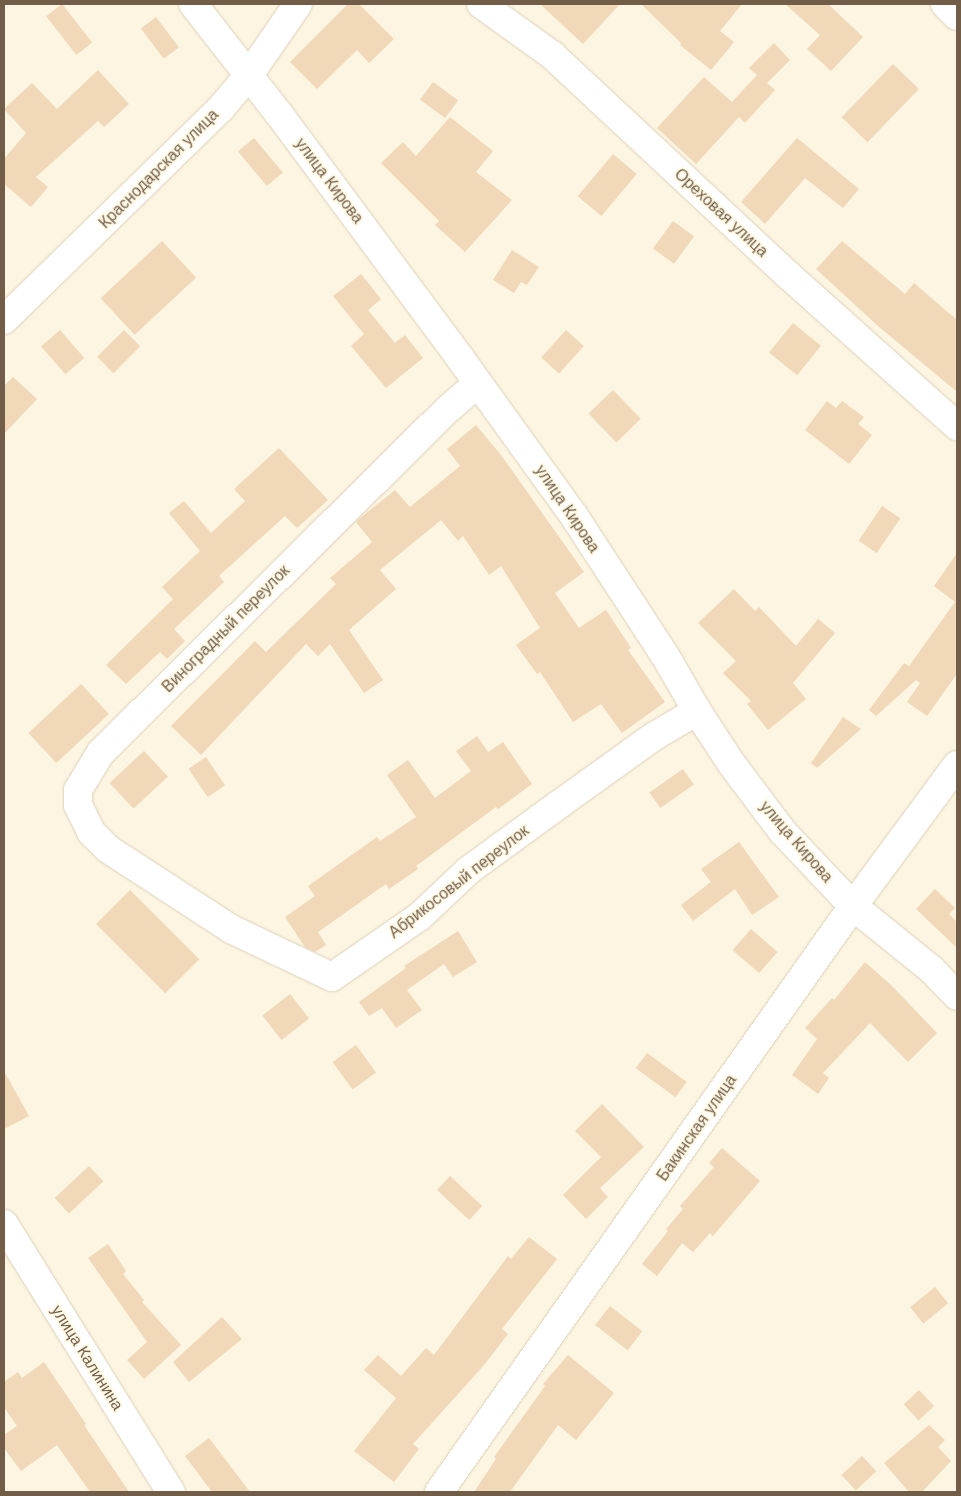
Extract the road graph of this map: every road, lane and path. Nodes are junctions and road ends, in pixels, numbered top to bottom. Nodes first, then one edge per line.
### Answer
1 (193, 4) edge
2 (298, 4) edge
3 (481, 4) edge
4 (945, 4) edge
5 (957, 16) edge
6 (249, 75) junction
7 (4, 320) edge
8 (478, 383) junction
9 (957, 426) edge
10 (697, 711) junction
11 (957, 765) edge
12 (161, 885) joint
13 (853, 906) junction
14 (957, 996) edge
15 (4, 1224) edge
16 (171, 1492) edge
17 (439, 1492) edge

1 - 6 street, улица Кирова
2 - 6 street, Краснодарская улица
3 - 9 street, Ореховая улица
4 - 5 street
6 - 7 street, Краснодарская улица
6 - 8 street, улица Кирова
8 - 10 street, улица Кирова
8 - 12 street, Виноградный переулок
10 - 12 street, Абрикосовый переулок
10 - 13 street, улица Кирова
11 - 13 street, Бакинская улица
13 - 14 street, улица Кирова
13 - 17 street, Бакинская улица
15 - 16 street, улица Калинина

